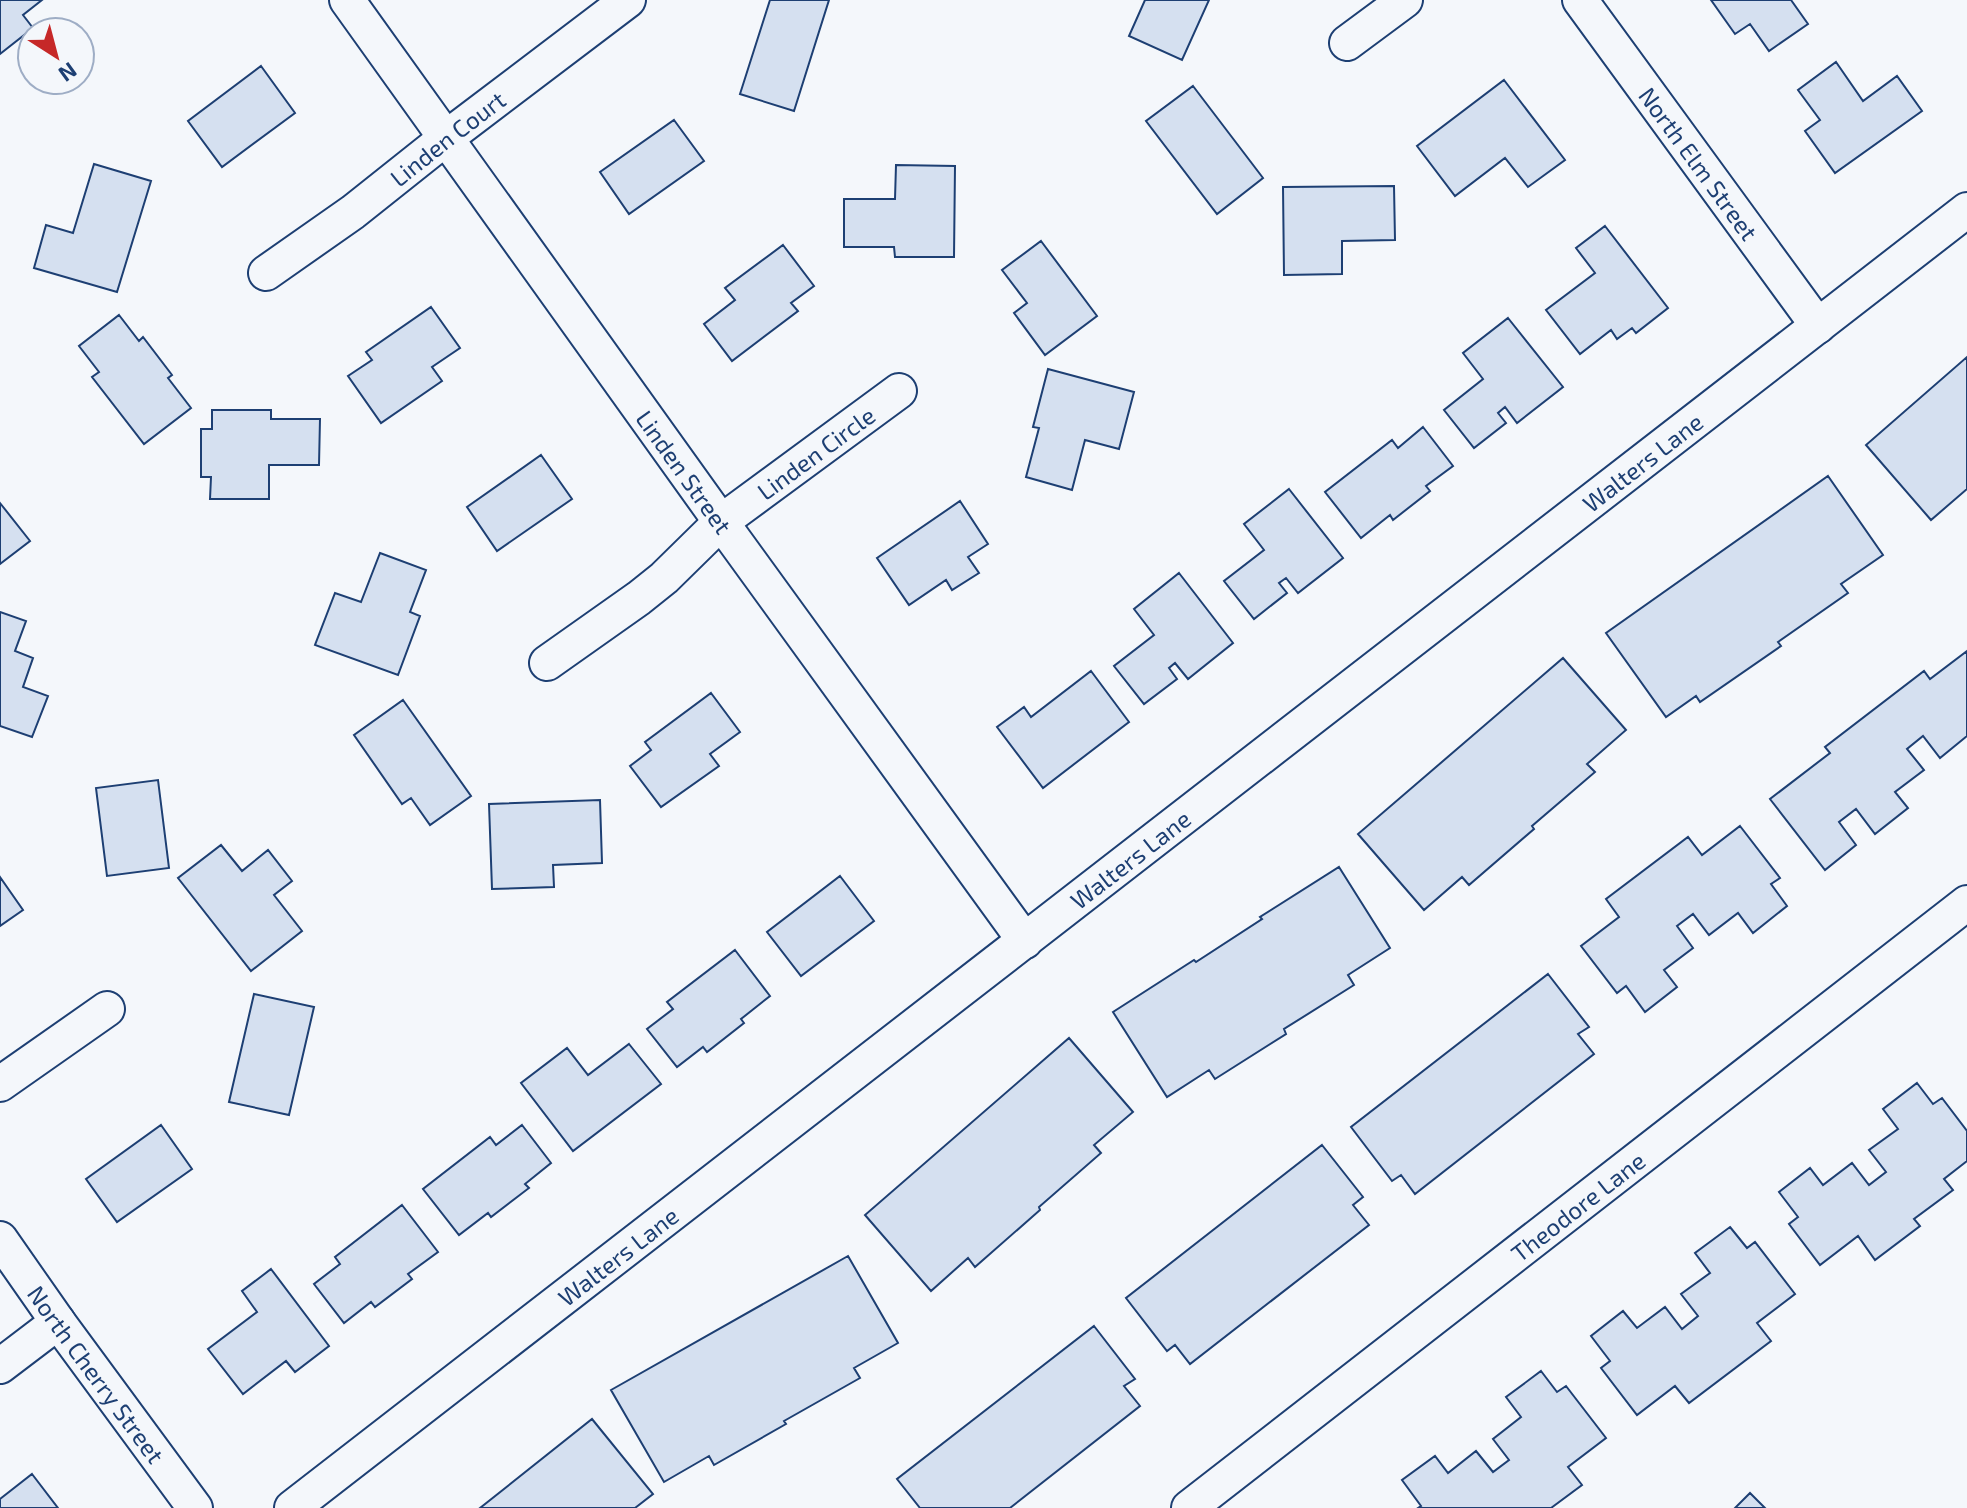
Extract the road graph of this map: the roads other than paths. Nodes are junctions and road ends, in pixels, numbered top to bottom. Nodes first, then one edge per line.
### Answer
1 (347, 0) edge
2 (628, 0) edge
3 (1405, 0) edge
4 (1580, 0) edge
5 (1347, 43) dead end
6 (446, 138) junction
7 (1967, 210) edge
8 (266, 273) dead end
9 (1818, 326) junction
10 (899, 391) dead end
11 (721, 522) junction
12 (547, 663) dead end
13 (1967, 903) edge
14 (1025, 941) junction
15 (107, 1009) dead end
16 (0, 1084) edge
17 (0, 1239) edge
18 (58, 1322) junction
19 (0, 1366) edge
20 (195, 1508) edge
21 (292, 1508) edge
22 (1189, 1508) edge

1 - 6 street, Linden Street
2 - 6 street, Linden Court
3 - 5 street
4 - 9 street, North Elm Street
6 - 8 street, Linden Court
6 - 11 street, Linden Street
7 - 9 street, Walters Lane
9 - 14 street, Walters Lane
10 - 11 street, Linden Circle
11 - 12 street, Linden Circle
11 - 14 street, Linden Street
13 - 22 street, Theodore Lane
14 - 21 street, Walters Lane
15 - 16 street
17 - 18 street, North Cherry Street
18 - 19 street
18 - 20 street, North Cherry Street

